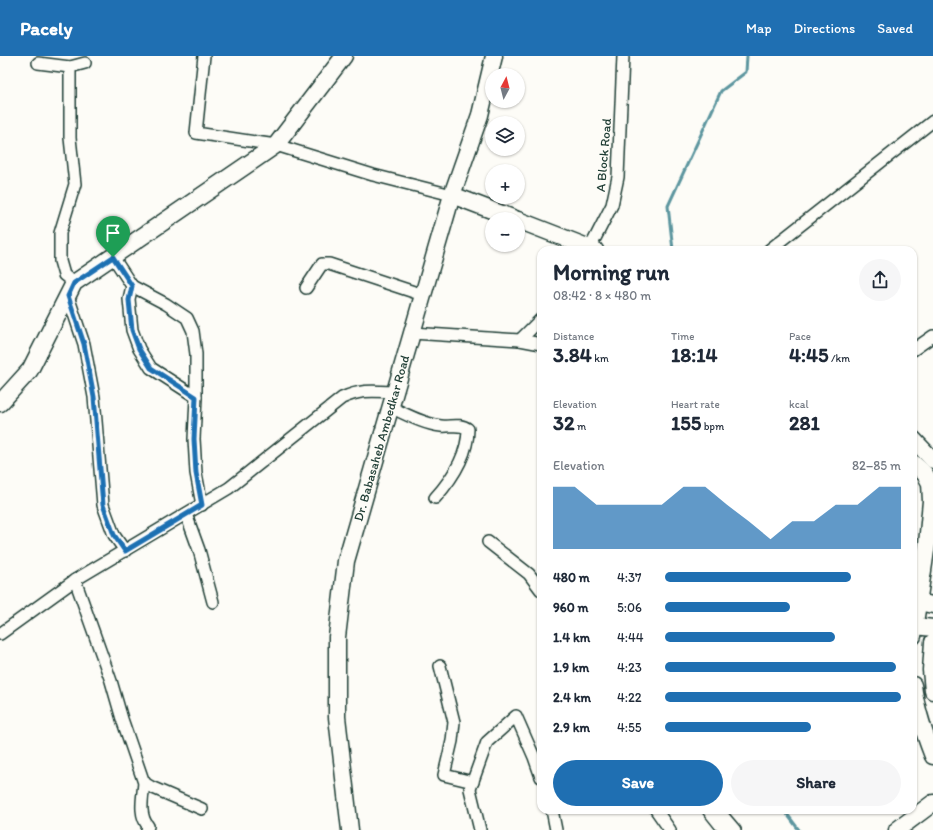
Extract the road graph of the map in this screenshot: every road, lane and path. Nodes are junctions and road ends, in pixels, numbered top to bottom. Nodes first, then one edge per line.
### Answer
1 (204, 56) edge
2 (344, 56) edge
3 (494, 56) edge
4 (504, 56) edge
5 (623, 56) edge
6 (38, 63) dead end
7 (85, 63) dead end
8 (70, 67) junction
9 (500, 68) edge
10 (487, 108) edge
11 (933, 121) edge
12 (276, 145) junction
13 (456, 196) junction
14 (497, 212) edge
15 (525, 223) edge
16 (583, 246) edge
17 (592, 246) edge
18 (774, 246) edge
19 (113, 257) junction
20 (132, 286) junction
21 (306, 288) dead end
22 (71, 290) junction
23 (422, 295) junction
24 (537, 323) edge
25 (416, 333) junction
26 (933, 336) edge
27 (520, 340) junction
28 (537, 343) edge
29 (917, 347) edge
30 (196, 397) junction
31 (0, 403) edge
32 (394, 403) junction
33 (917, 443) edge
34 (930, 457) edge
35 (917, 463) edge
36 (917, 466) edge
37 (932, 495) edge
38 (436, 498) dead end
39 (202, 505) junction
40 (186, 514) junction
41 (488, 542) dead end
42 (125, 551) junction
43 (75, 580) junction
44 (537, 585) edge
45 (212, 602) dead end
46 (926, 603) edge
47 (917, 620) edge
48 (917, 625) edge
49 (933, 628) edge
50 (0, 634) edge
51 (933, 642) edge
52 (340, 666) junction
53 (440, 666) dead end
54 (933, 690) edge
55 (917, 702) edge
56 (927, 718) edge
57 (933, 756) edge
58 (537, 766) edge
59 (144, 782) junction
60 (472, 782) junction
61 (933, 803) edge
62 (202, 809) dead end
63 (553, 814) edge
64 (659, 814) edge
65 (711, 814) edge
66 (721, 814) edge
67 (147, 830) edge
68 (350, 830) edge
69 (360, 830) edge
70 (480, 830) edge
71 (556, 830) edge
72 (670, 830) edge
73 (724, 830) edge
74 (735, 830) edge
75 (897, 830) edge

1 - 12 street
2 - 12 main road
3 - 13 main road, Dr. Babasaheb Ambedkar Road
4 - 9 main road
5 - 17 street, A Block Road
6 - 8 street
7 - 8 street
8 - 22 street
10 - 13 main road, Dr. Babasaheb Ambedkar Road
11 - 18 street
12 - 13 street
12 - 19 main road
13 - 14 main road
13 - 23 main road, Dr. Babasaheb Ambedkar Road
13 - 25 main road, Dr. Babasaheb Ambedkar Road
15 - 16 main road
19 - 20 street
19 - 22 main road
20 - 30 street
20 - 30 street
21 - 23 street
22 - 31 main road
22 - 42 street
23 - 25 main road, Dr. Babasaheb Ambedkar Road
24 - 27 street
25 - 27 street
25 - 32 main road, Dr. Babasaheb Ambedkar Road
26 - 29 street
27 - 28 street
30 - 39 street
32 - 38 street
32 - 39 street
32 - 52 main road, Dr. Babasaheb Ambedkar Road
33 - 34 main road
34 - 35 main road
36 - 37 main road
37 - 46 main road
39 - 40 street
40 - 42 street
40 - 45 street
41 - 44 street
42 - 43 street
43 - 50 street
43 - 59 street
46 - 47 main road
48 - 49 main road
51 - 54 main road
52 - 68 main road, Dr. Babasaheb Ambedkar Road
52 - 69 main road, Dr. Babasaheb Ambedkar Road
53 - 60 street
55 - 56 main road
56 - 57 main road
58 - 60 street
59 - 62 street
59 - 67 street
60 - 70 street
61 - 75 main road
63 - 71 street
64 - 72 street
65 - 73 street
66 - 74 street

